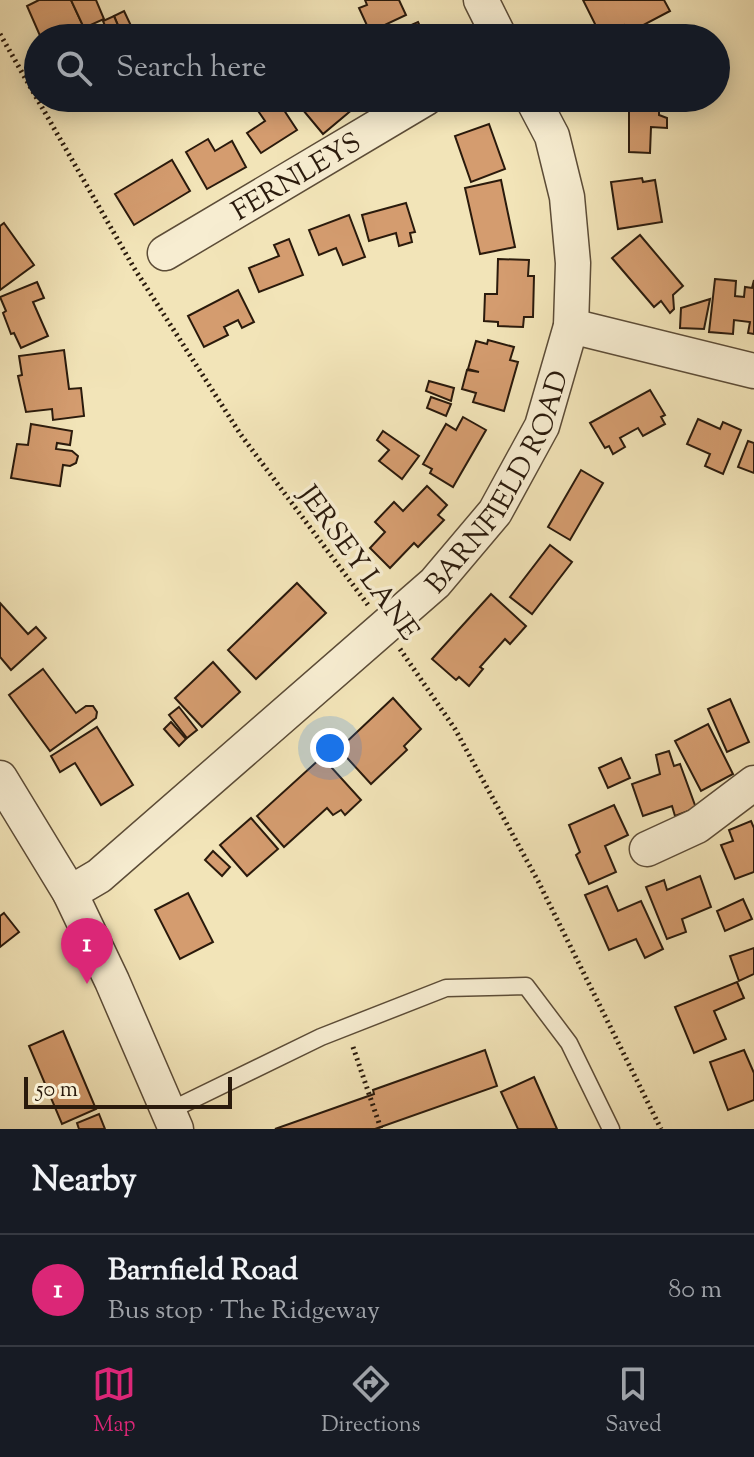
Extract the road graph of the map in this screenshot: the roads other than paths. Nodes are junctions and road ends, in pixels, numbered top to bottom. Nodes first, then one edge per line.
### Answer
1 (481, 0) edge
2 (493, 24) edge
3 (402, 112) edge
4 (539, 112) edge
5 (165, 253) dead end
6 (571, 326) junction
7 (754, 371) edge
8 (0, 778) edge
9 (754, 783) edge
10 (12, 826) edge
11 (647, 849) dead end
12 (70, 893) junction
13 (172, 1120) edge
14 (611, 1129) edge

1 - 2 street
3 - 5 street, FERNLEYS
4 - 6 street, BARNFIELD ROAD
6 - 7 street
6 - 12 street, BARNFIELD ROAD
8 - 10 street
9 - 11 street
10 - 12 street
12 - 13 street
13 - 14 lane

